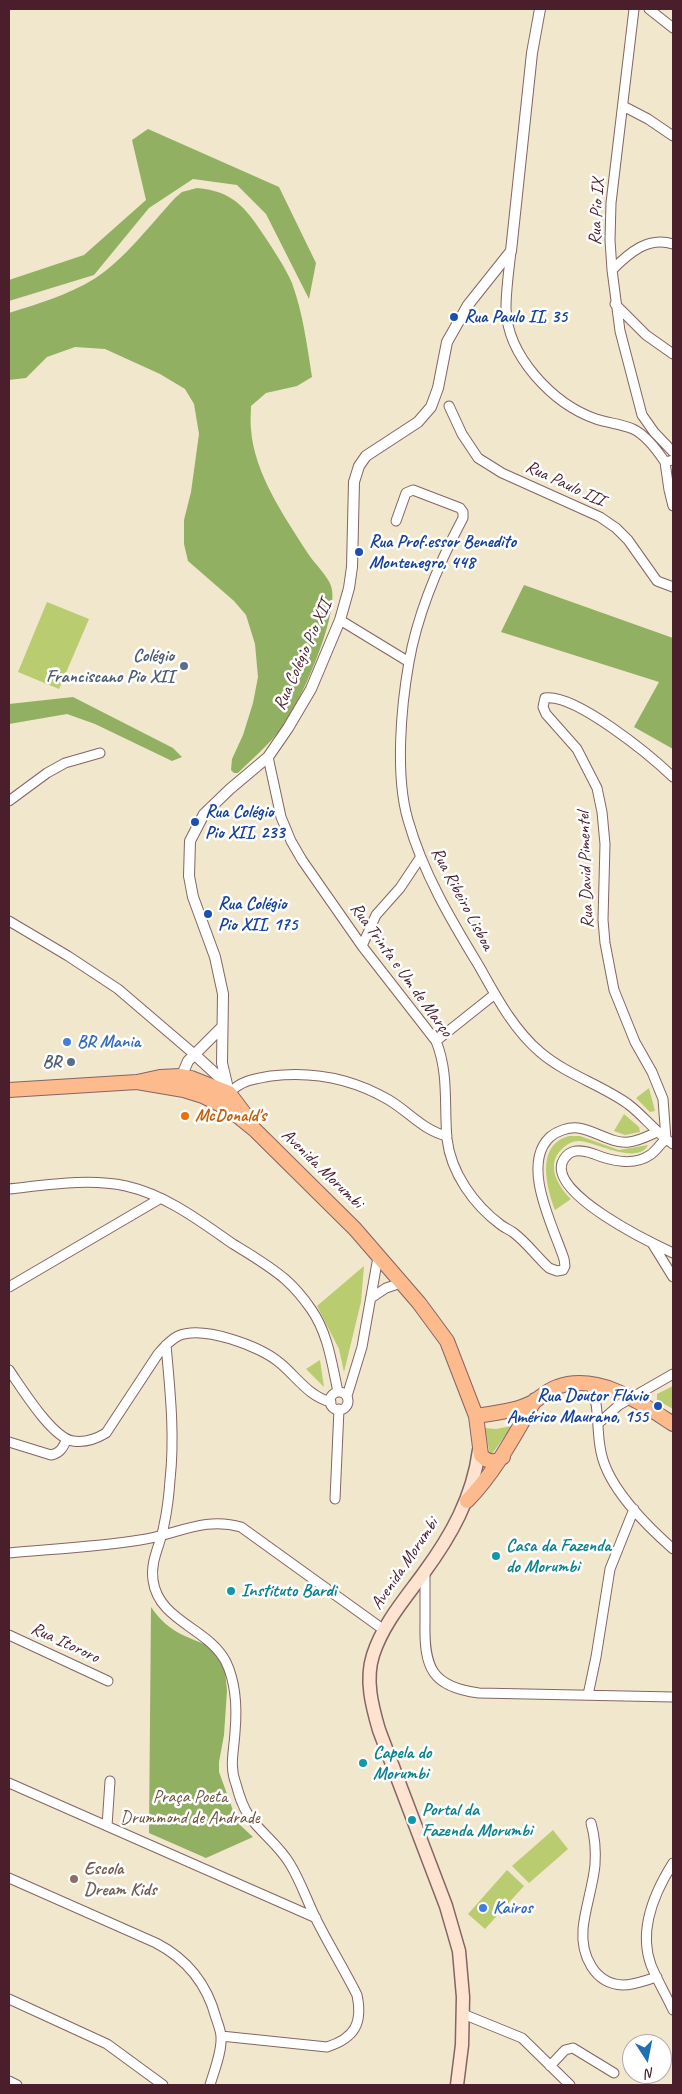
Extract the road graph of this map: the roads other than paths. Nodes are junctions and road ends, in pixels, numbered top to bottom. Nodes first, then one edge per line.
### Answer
1 (540, 9) edge
2 (634, 9) edge
3 (648, 9) edge
4 (673, 28) edge
5 (623, 106) junction
6 (673, 136) edge
7 (673, 244) edge
8 (511, 251) junction
9 (612, 270) junction
10 (615, 304) junction
11 (673, 354) edge
12 (449, 406) dead end
13 (642, 415) junction
14 (634, 429) junction
15 (673, 452) edge
16 (669, 461) edge
17 (673, 506) edge
18 (396, 521) dead end
19 (673, 587) edge
20 (340, 620) junction
21 (409, 662) junction
22 (100, 753) dead end
23 (268, 757) junction
24 (673, 777) edge
25 (9, 801) edge
26 (420, 858) junction
27 (9, 921) edge
28 (362, 946) junction
29 (495, 994) junction
30 (222, 1027) junction
31 (436, 1041) junction
32 (194, 1054) junction
33 (180, 1085) junction
34 (9, 1090) edge
35 (230, 1093) junction
36 (255, 1130) junction
37 (657, 1132) junction
38 (447, 1136) junction
39 (670, 1142) edge
40 (9, 1189) edge
41 (161, 1198) junction
42 (652, 1243) junction
43 (673, 1253) edge
44 (378, 1257) junction
45 (673, 1277) edge
46 (401, 1283) junction
47 (9, 1287) edge
48 (371, 1298) junction
49 (166, 1345) junction
50 (9, 1370) edge
51 (673, 1374) edge
52 (591, 1385) junction
53 (338, 1392) junction
54 (347, 1396) junction
55 (633, 1398) junction
56 (535, 1400) junction
57 (331, 1402) junction
58 (339, 1409) junction
59 (514, 1409) junction
60 (476, 1416) junction
61 (599, 1422) junction
62 (522, 1423) junction
63 (673, 1424) edge
64 (67, 1439) junction
65 (9, 1442) edge
66 (479, 1450) junction
67 (503, 1457) junction
68 (335, 1499) dead end
69 (467, 1501) junction
70 (634, 1509) junction
71 (161, 1536) junction
72 (673, 1549) edge
73 (9, 1553) edge
74 (425, 1572) junction
75 (384, 1630) junction
76 (9, 1635) edge
77 (108, 1681) dead end
78 (588, 1695) junction
79 (673, 1697) edge
80 (110, 1781) dead end
81 (9, 1783) edge
82 (590, 1823) dead end
83 (107, 1826) junction
84 (673, 1863) edge
85 (9, 1878) edge
86 (316, 1918) junction
87 (657, 1977) junction
88 (9, 1999) edge
89 (673, 2010) edge
90 (463, 2014) junction
91 (221, 2036) junction
92 (550, 2066) junction
93 (614, 2073) dead end
94 (9, 2081) edge
95 (17, 2085) edge
96 (163, 2085) edge
97 (210, 2085) edge
98 (457, 2085) edge
99 (570, 2085) edge

1 - 8 street
2 - 5 street, Rua Pio IX
3 - 4 street
5 - 6 street
5 - 9 street, Rua Pio IX
7 - 9 street
8 - 14 street
8 - 20 street, Rua Colégio Pio XII
9 - 10 street, Rua Pio IX
10 - 11 street
10 - 13 street, Rua Pio IX
12 - 19 street, Rua Paulo III
13 - 14 street
13 - 15 street, Rua Pio IX
14 - 16 street
16 - 17 street
18 - 21 street, Rua Ribeiro Lisboa
20 - 21 street
20 - 23 street, Rua Colégio Pio XII
21 - 26 street, Rua Ribeiro Lisboa
22 - 25 street
23 - 28 street, Rua Trinta e Um de Março
23 - 30 street, Rua Colégio Pio XII
24 - 39 street, Rua David Pimentel
26 - 28 street
26 - 29 street, Rua Ribeiro Lisboa
27 - 32 street
28 - 31 street, Rua Trinta e Um de Março
29 - 31 street
29 - 37 street, Rua Ribeiro Lisboa
30 - 32 street
30 - 35 street, Rua Colégio Pio XII
31 - 38 street, Rua Trinta e Um de Março
32 - 33 street
32 - 35 street
33 - 34 main road, Avenida Morumbi
33 - 35 main road
33 - 36 main road, Avenida Morumbi
35 - 36 main road, Avenida Morumbi
35 - 38 street
36 - 44 main road, Avenida Morumbi
37 - 38 street, Rua Trinta e Um de Março
37 - 39 street, Rua Ribeiro Lisboa
39 - 42 street
40 - 41 street
41 - 47 street
41 - 53 street
42 - 43 street
42 - 45 street
44 - 46 main road, Avenida Morumbi
44 - 48 street
46 - 48 street
46 - 60 main road, Avenida Morumbi
48 - 54 street
49 - 57 street
49 - 64 street
49 - 71 street
50 - 64 street
51 - 55 street
52 - 55 main road
52 - 56 main road
52 - 61 street
53 - 54 street
53 - 57 street
54 - 58 street
55 - 61 street
55 - 63 main road
56 - 59 main road
56 - 62 main road
57 - 58 street
58 - 68 street
59 - 60 main road
59 - 62 main road
60 - 66 main road, Avenida Morumbi
61 - 70 street
62 - 67 main road
64 - 65 street
66 - 67 main road
66 - 69 main road, Avenida Morumbi
67 - 69 main road
69 - 74 main road, Avenida Morumbi
70 - 72 street
70 - 78 street
71 - 73 street
71 - 75 street
71 - 86 street
74 - 75 main road, Avenida Morumbi
74 - 78 street
75 - 90 main road, Avenida Morumbi
76 - 77 street, Rua Itororo
78 - 79 street
80 - 83 street
81 - 83 street
82 - 87 street
83 - 86 street
84 - 87 street
85 - 91 street
86 - 91 street
87 - 89 street
88 - 96 street
90 - 92 street
90 - 98 main road, Avenida Morumbi
91 - 97 street
92 - 93 street
92 - 99 street
94 - 95 street

